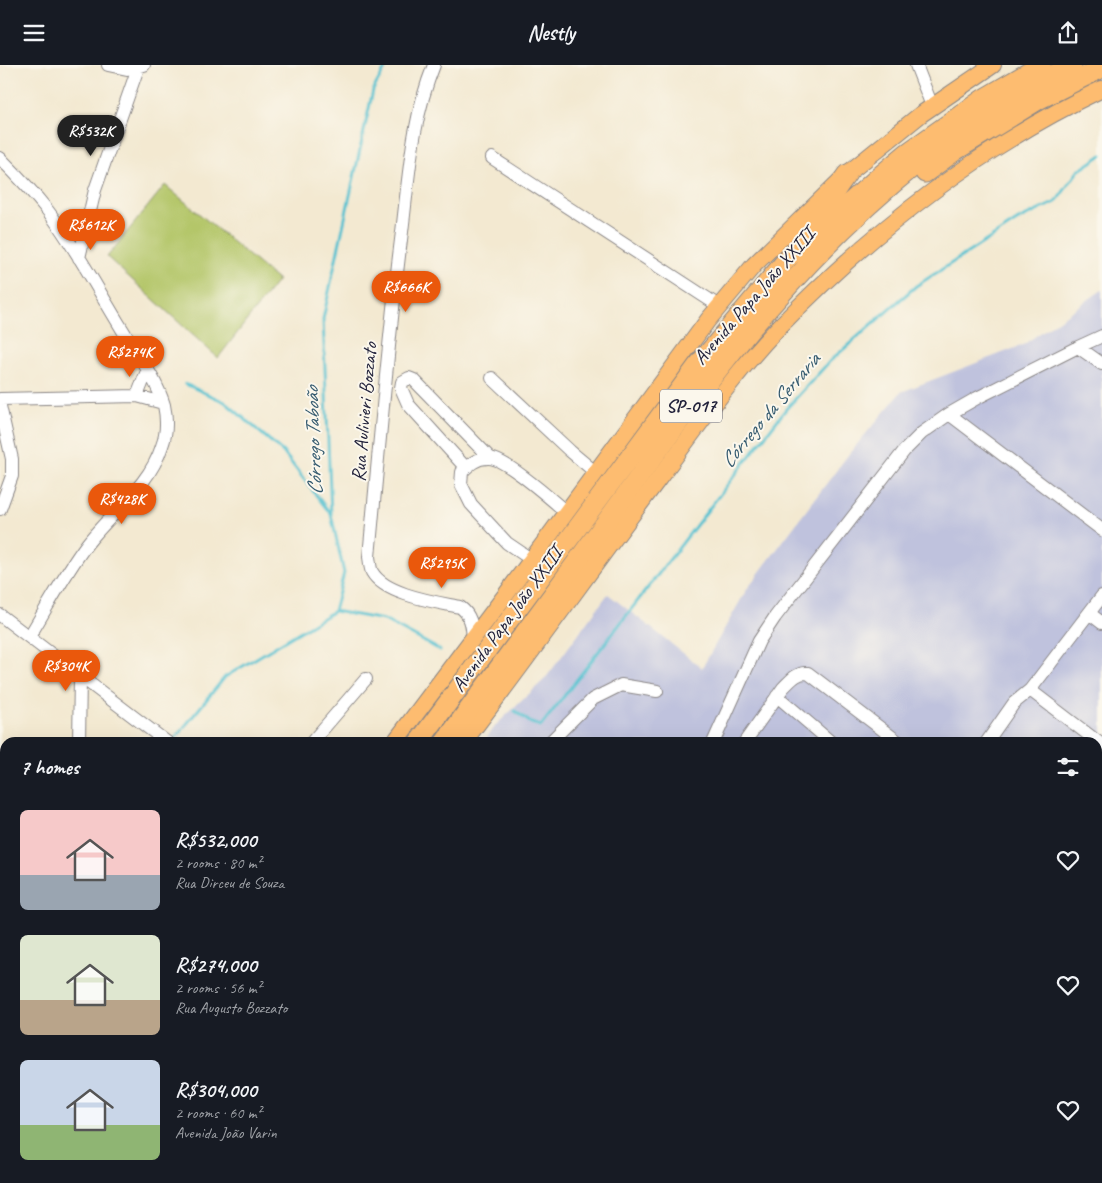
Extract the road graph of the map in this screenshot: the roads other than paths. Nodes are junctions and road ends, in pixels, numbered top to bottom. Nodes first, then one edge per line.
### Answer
1 (108, 65) edge
2 (434, 65) edge
3 (916, 65) edge
4 (993, 65) edge
5 (1041, 65) edge
6 (1072, 65) edge
7 (141, 66) edge
8 (1102, 68) edge
9 (1102, 89) edge
10 (932, 106) junction
11 (0, 158) edge
12 (492, 158) dead end
13 (847, 174) junction
14 (834, 240) junction
15 (79, 257) junction
16 (787, 259) junction
17 (719, 306) junction
18 (1102, 336) edge
19 (1078, 347) junction
20 (1102, 364) edge
21 (147, 371) junction
22 (492, 378) dead end
23 (137, 395) junction
24 (0, 399) edge
25 (163, 403) junction
26 (0, 406) edge
27 (949, 414) junction
28 (489, 457) junction
29 (466, 468) junction
30 (595, 472) junction
31 (0, 509) edge
32 (566, 512) junction
33 (1102, 530) edge
34 (538, 566) junction
35 (1102, 596) edge
36 (1090, 613) junction
37 (0, 615) edge
38 (1102, 623) edge
39 (29, 637) junction
40 (473, 638) junction
41 (80, 676) junction
42 (366, 679) dead end
43 (96, 688) junction
44 (1030, 690) junction
45 (657, 691) dead end
46 (777, 696) junction
47 (79, 708) junction
48 (79, 737) edge
49 (160, 737) edge
50 (315, 737) edge
51 (399, 737) edge
52 (422, 737) edge
53 (448, 737) edge
54 (467, 737) edge
55 (555, 737) edge
56 (716, 737) edge
57 (748, 737) edge
58 (825, 737) edge
59 (892, 737) edge
60 (990, 737) edge
61 (1092, 737) edge

1 - 7 street
2 - 40 street, Rua Aulivieri Bozzato
3 - 10 street
4 - 10 main road, Avenida Papa João XXIII
5 - 16 highway, Avenida Papa João XXIII / SP-017
6 - 14 highway, Avenida Papa João XXIII / SP-017
7 - 15 street
8 - 14 highway
9 - 54 main road, Avenida Papa João XXIII
10 - 13 main road, Avenida Papa João XXIII
11 - 15 street
12 - 17 street
13 - 16 highway
13 - 17 main road, Avenida Papa João XXIII
14 - 53 highway, Avenida Papa João XXIII / SP-017
15 - 21 street
16 - 34 highway, Avenida Papa João XXIII / SP-017
17 - 30 main road, Avenida Papa João XXIII
18 - 19 street
19 - 20 street
19 - 27 street
21 - 23 street
21 - 25 street
22 - 30 street
23 - 24 street
23 - 25 street
25 - 39 street
26 - 31 street
27 - 33 street
27 - 56 street
28 - 29 street
28 - 29 street
28 - 32 street
29 - 34 street
30 - 32 main road, Avenida Papa João XXIII
32 - 34 main road, Avenida Papa João XXIII
34 - 40 main road, Avenida Papa João XXIII
34 - 52 highway, Avenida Papa João XXIII / SP-017
35 - 36 street
36 - 38 street
36 - 44 street
37 - 39 street
39 - 41 street
40 - 51 main road, Avenida Papa João XXIII
41 - 43 street
41 - 47 street
42 - 50 street
43 - 47 street
43 - 49 street
44 - 60 street
44 - 61 street
45 - 55 street
46 - 57 street
46 - 58 street
46 - 59 street
47 - 48 street

